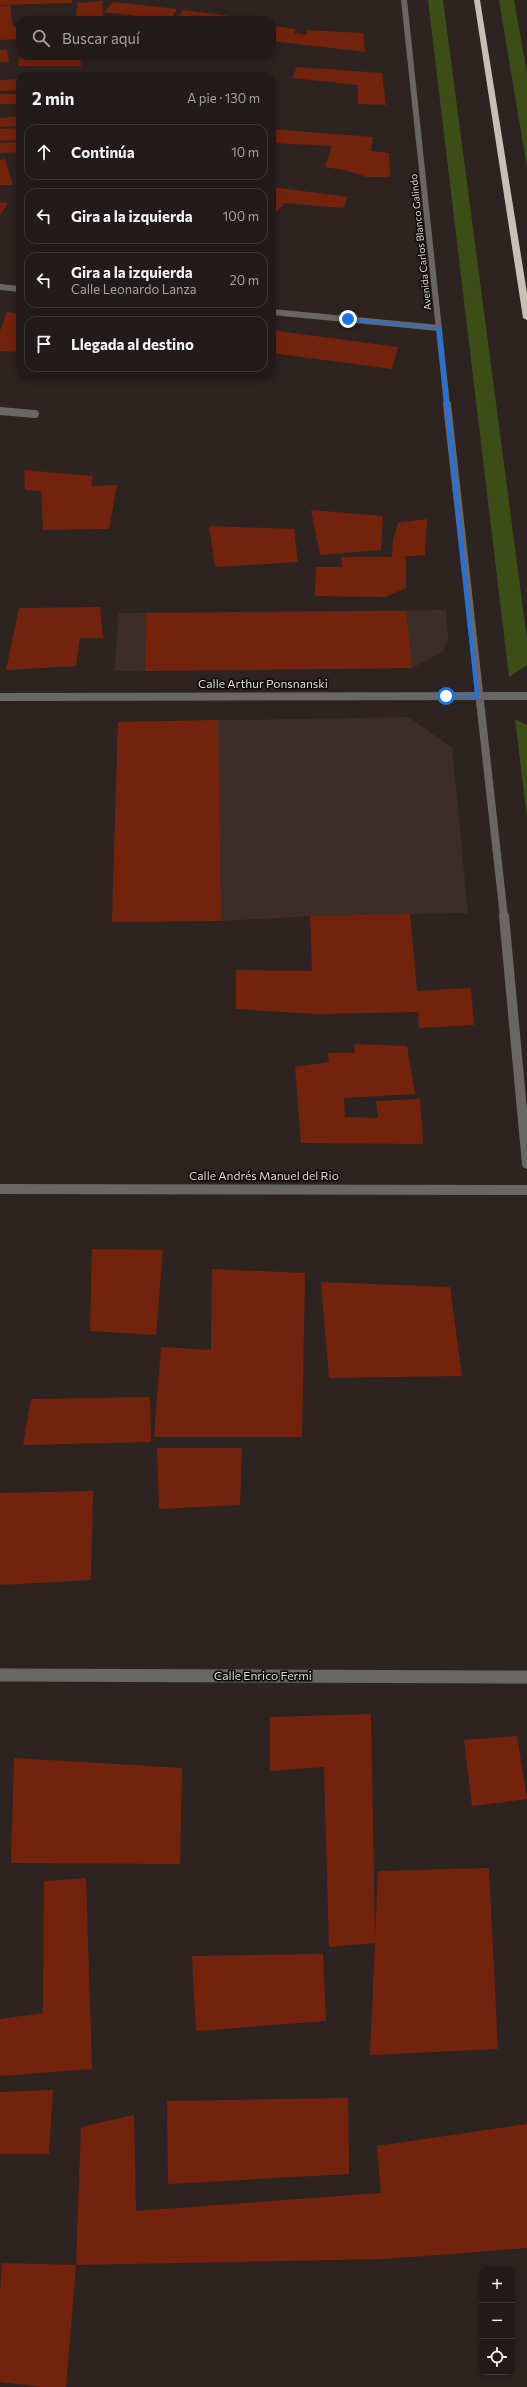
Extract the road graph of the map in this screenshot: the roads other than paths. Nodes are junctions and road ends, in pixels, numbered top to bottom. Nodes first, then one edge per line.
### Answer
1 (404, 0) edge
2 (477, 0) edge
3 (0, 287) edge
4 (16, 289) edge
5 (276, 312) edge
6 (527, 318) edge
7 (439, 328) junction
8 (0, 411) edge
9 (34, 414) dead end
10 (478, 696) junction
11 (527, 696) edge
12 (0, 697) edge
13 (527, 1164) edge
14 (0, 1189) edge
15 (527, 1190) edge
16 (0, 1675) edge
17 (527, 1677) edge

1 - 7 street, Avenida Carlos Blanco Galindo
2 - 6 highway
3 - 4 street
5 - 7 street
7 - 10 street, Avenida Carlos Blanco Galindo
8 - 9 street
10 - 11 street, Calle Arthur Ponsnanski
10 - 12 street, Calle Arthur Ponsnanski
10 - 13 street, Avenida Carlos Blanco Galindo
14 - 15 street, Calle Andrés Manuel del Rio
16 - 17 street, Calle Enrico Fermi

